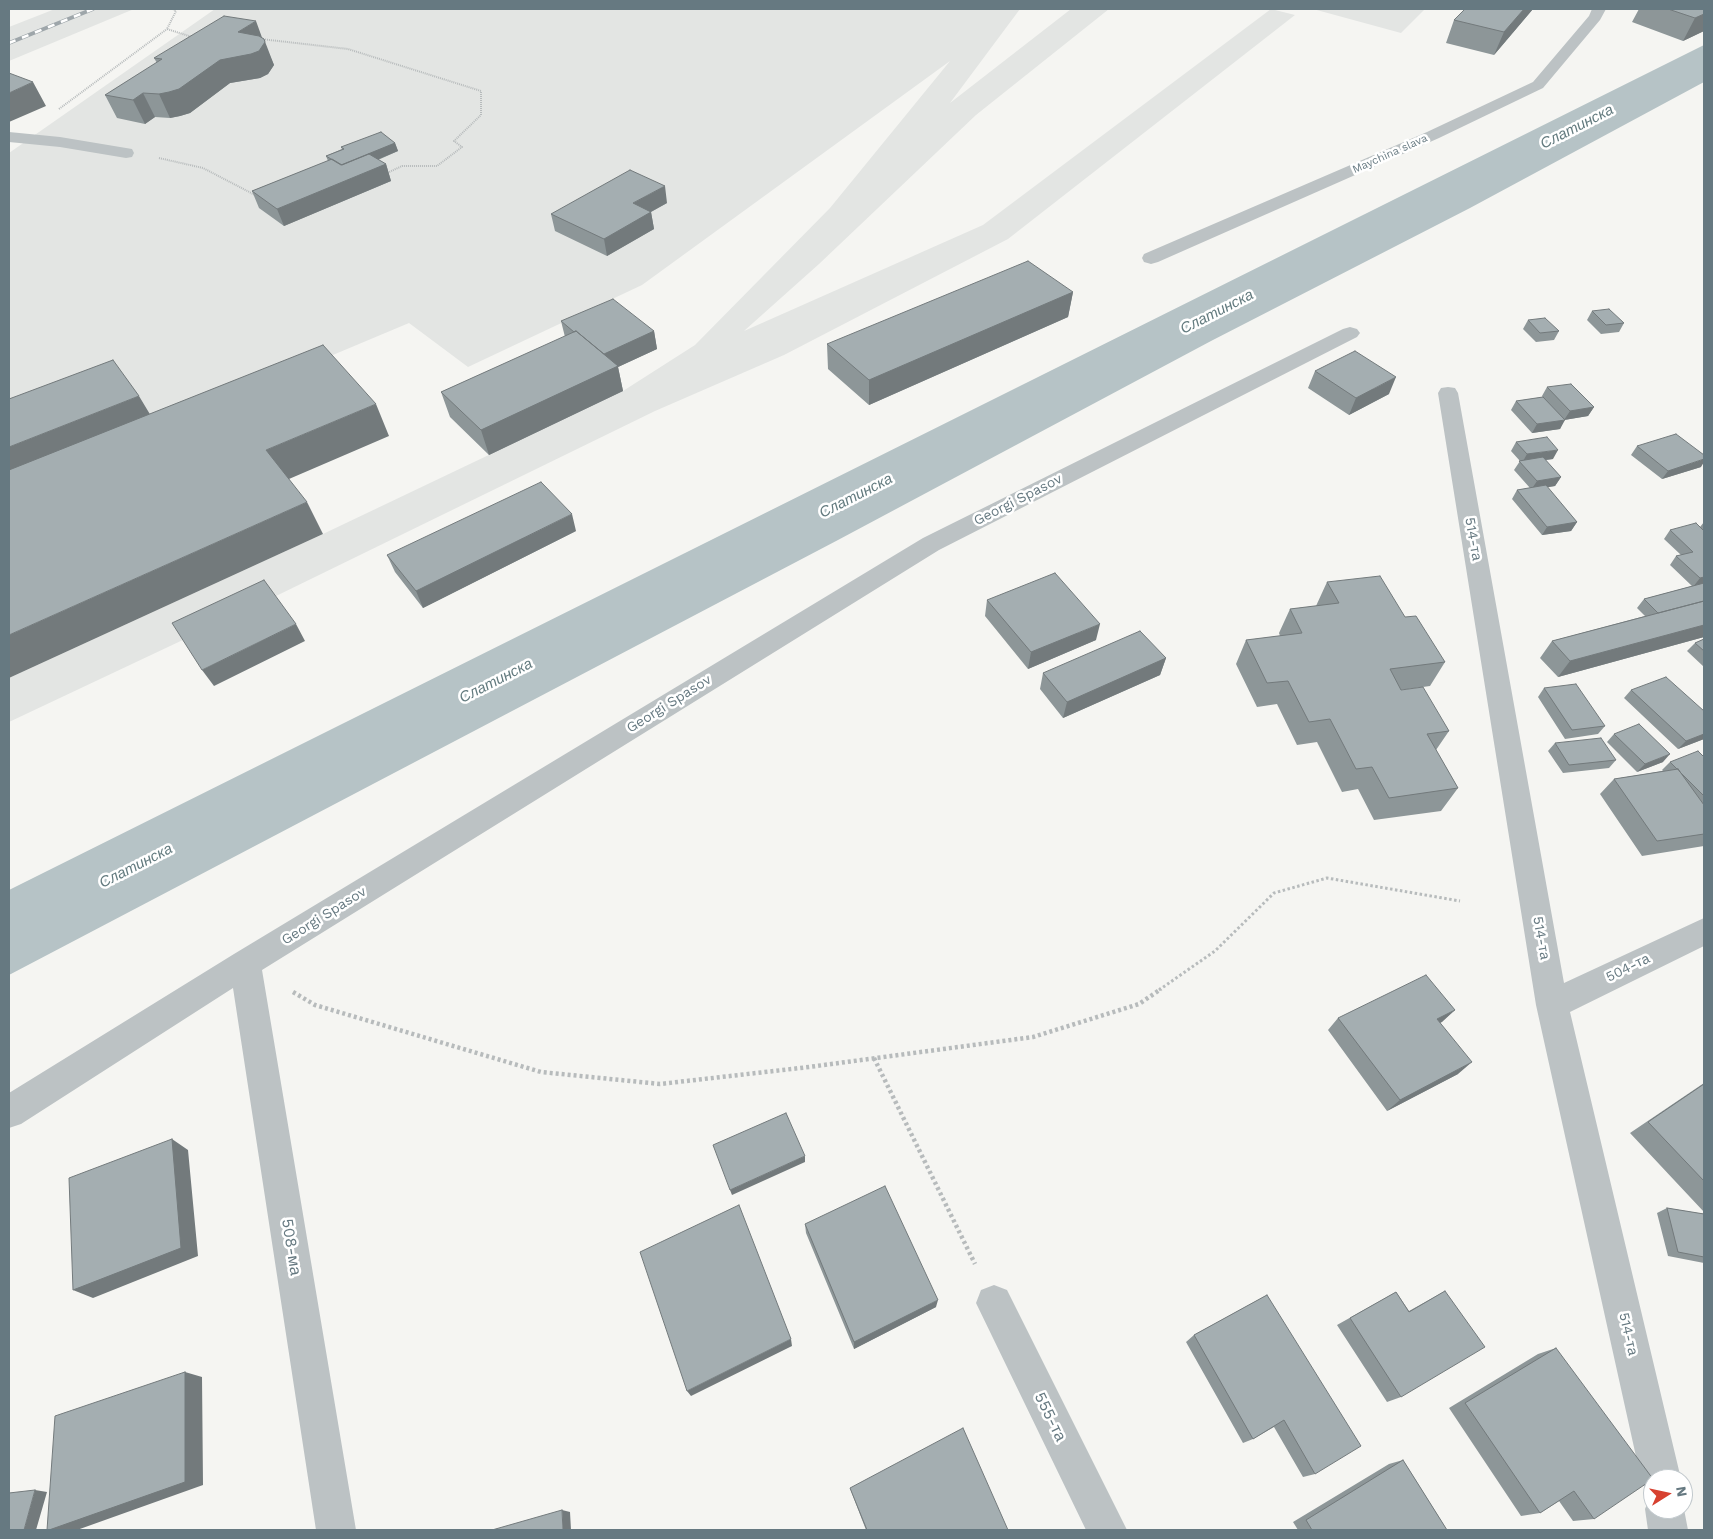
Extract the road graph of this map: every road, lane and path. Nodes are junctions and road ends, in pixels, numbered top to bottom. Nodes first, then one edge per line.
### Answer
1 (173, 9) edge
2 (1599, 9) edge
3 (167, 29) junction
4 (192, 38) edge
5 (253, 38) edge
6 (52, 112) dead end
7 (9, 137) edge
8 (126, 153) joint
9 (383, 175) edge
10 (256, 195) edge
11 (1150, 258) dead end
12 (1350, 333) dead end
13 (1448, 393) dead end
14 (1460, 901) dead end
15 (1704, 931) edge
16 (245, 964) junction
17 (1552, 1005) junction
18 (874, 1058) junction
19 (9, 1112) edge
20 (994, 1303) joint
21 (1659, 1469) edge
22 (336, 1530) edge
23 (1107, 1530) edge

1 - 3 path
2 - 11 street, Maychina slava
3 - 4 path
3 - 6 path
5 - 9 path
7 - 8 street
8 - 10 path
12 - 16 street, Georgi Spasov
13 - 17 street, 514-та
14 - 18 path
15 - 17 street, 504-та
16 - 18 path
16 - 19 street, Georgi Spasov
16 - 22 street, 508-ма
17 - 21 street, 514-та
18 - 20 path
20 - 23 street, 555-та

